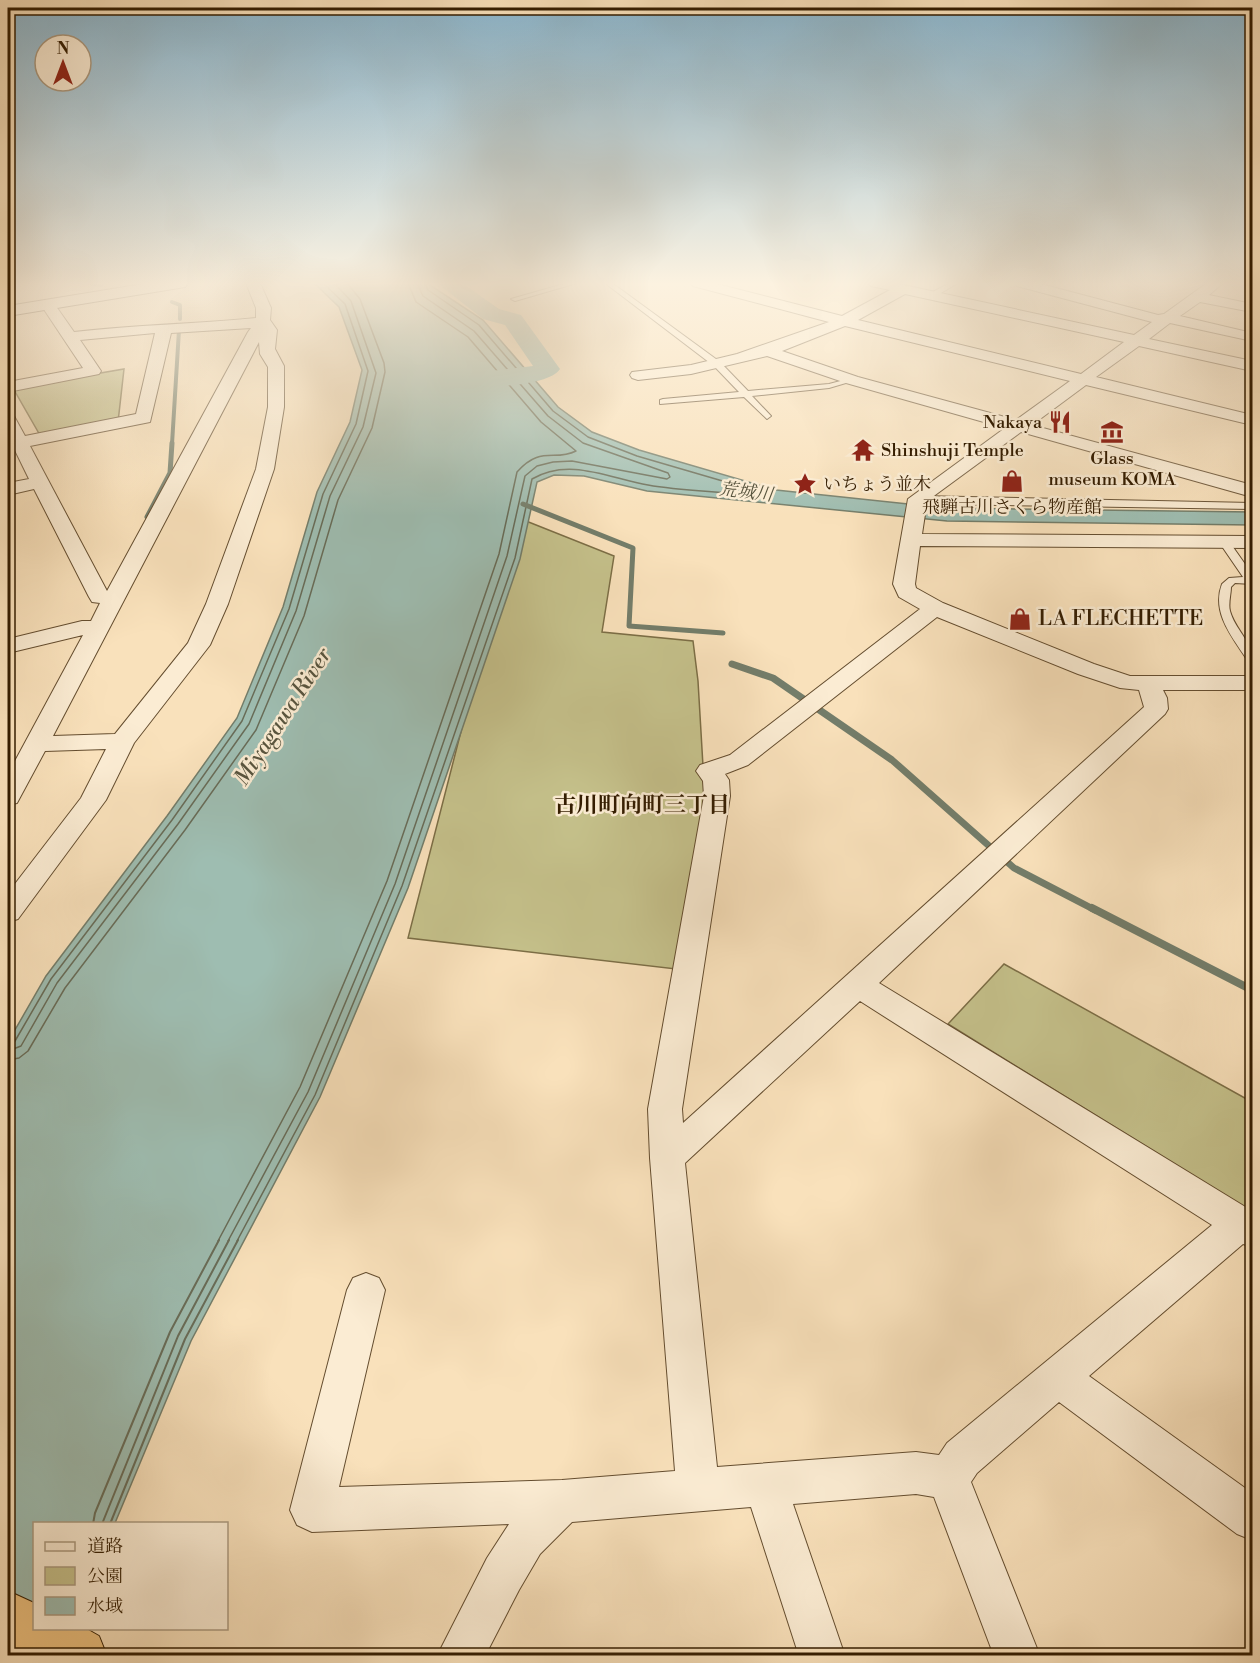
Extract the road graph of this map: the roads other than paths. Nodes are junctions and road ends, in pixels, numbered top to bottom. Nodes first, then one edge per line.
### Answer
1 (86, 361) edge
2 (163, 361) edge
3 (240, 361) edge
4 (271, 361) edge
5 (278, 361) edge
6 (712, 361) edge
7 (730, 361) edge
8 (796, 361) edge
9 (1004, 361) edge
10 (1109, 361) edge
11 (1228, 361) edge
12 (717, 364) junction
13 (276, 366) junction
14 (1252, 366) edge
15 (638, 375) dead end
16 (852, 380) junction
17 (1083, 380) junction
18 (8, 387) edge
19 (748, 396) junction
20 (663, 402) dead end
21 (767, 417) dead end
22 (8, 420) edge
23 (1252, 420) edge
24 (1017, 427) junction
25 (19, 443) junction
26 (39, 482) junction
27 (8, 489) edge
28 (1252, 491) edge
29 (918, 499) junction
30 (1252, 506) edge
31 (913, 538) junction
32 (1224, 542) junction
33 (1252, 543) edge
34 (1251, 581) edge
35 (108, 597) junction
36 (935, 608) junction
37 (91, 628) junction
38 (8, 646) edge
39 (1252, 659) edge
40 (1252, 682) edge
41 (1148, 684) junction
42 (122, 741) junction
43 (36, 744) junction
44 (8, 797) edge
45 (8, 912) edge
46 (858, 986) junction
47 (668, 1158) junction
48 (1247, 1227) edge
49 (366, 1290) dead end
50 (1058, 1377) junction
51 (948, 1478) junction
52 (766, 1486) junction
53 (698, 1489) junction
54 (562, 1501) junction
55 (1252, 1519) edge
56 (8, 1619) edge
57 (79, 1656) edge
58 (460, 1656) edge
59 (822, 1656) edge
60 (1017, 1656) edge

1 - 18 street
2 - 25 street
3 - 35 street
4 - 13 street
5 - 13 street
6 - 12 lane
7 - 12 street
8 - 16 street
9 - 17 street
10 - 17 street
11 - 14 street
12 - 15 street
12 - 19 lane
13 - 42 street
16 - 19 lane
16 - 24 street
17 - 23 street
17 - 24 street
19 - 20 lane
19 - 21 lane
22 - 25 street
24 - 28 street
24 - 29 street
25 - 26 street
26 - 27 street
26 - 35 street
29 - 30 lane
29 - 31 street
31 - 32 street
31 - 36 street
32 - 33 street
32 - 34 lane
34 - 39 lane
35 - 37 street
36 - 41 street
36 - 47 street
37 - 38 street
37 - 43 street
40 - 41 street
41 - 46 street
42 - 43 street
42 - 45 street
43 - 44 street
46 - 47 street
46 - 48 street
47 - 53 street
48 - 50 street
49 - 54 street
50 - 51 street
50 - 55 street
51 - 52 street
51 - 60 street
52 - 53 street
52 - 59 street
53 - 54 street
54 - 58 street
56 - 57 highway

